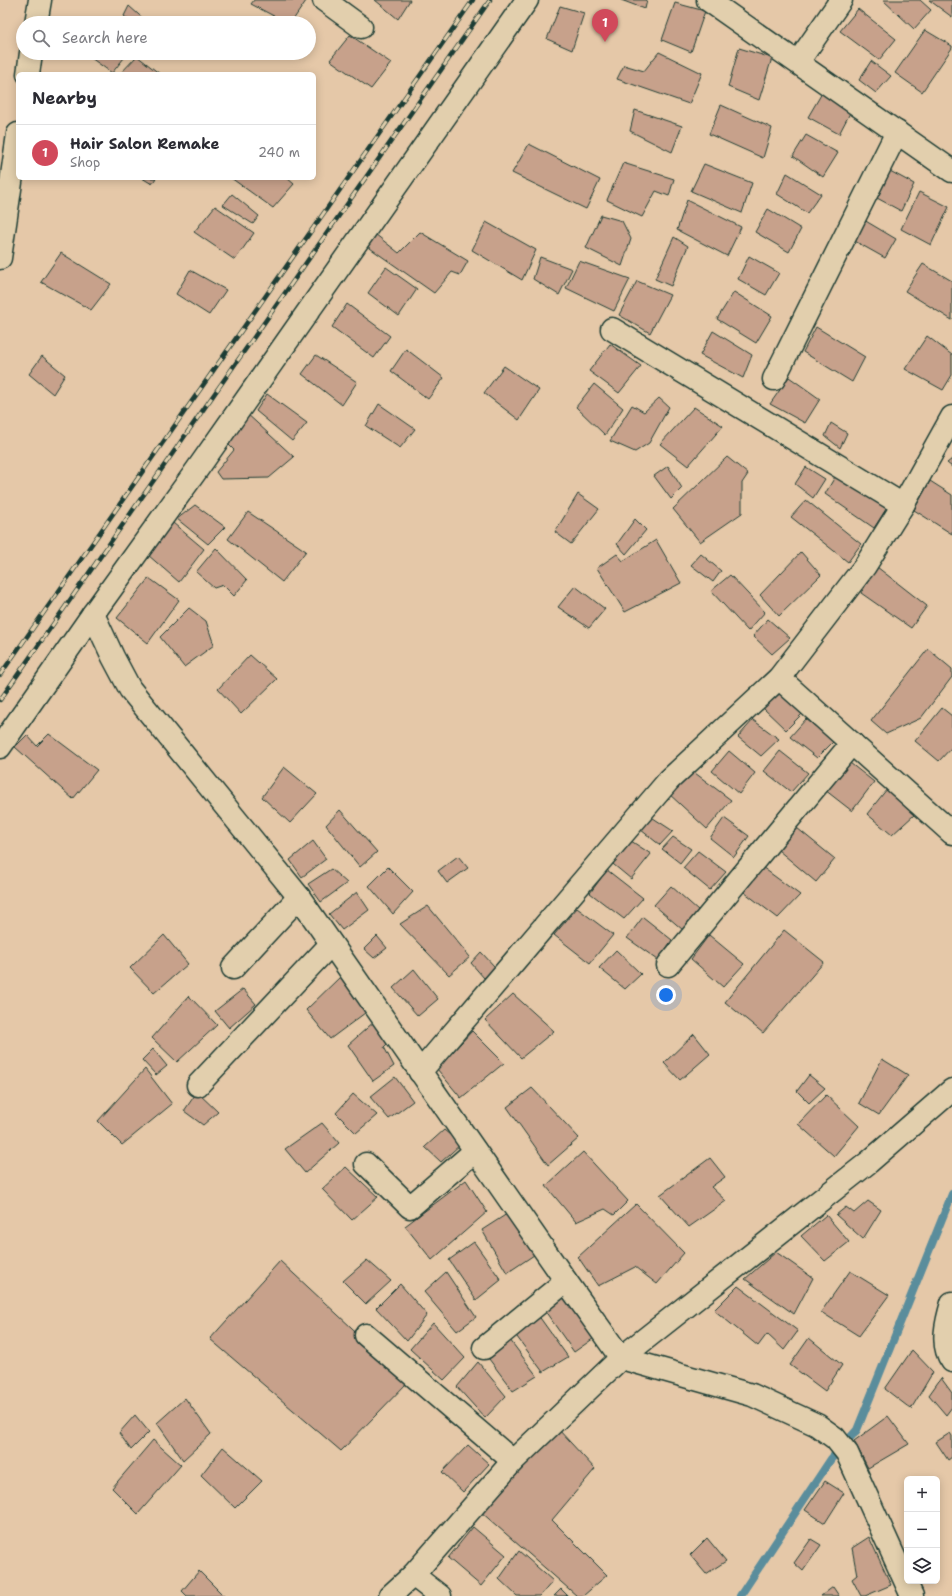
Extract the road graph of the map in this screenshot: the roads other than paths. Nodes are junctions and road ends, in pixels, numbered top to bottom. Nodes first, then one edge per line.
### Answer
1 (40, 0) edge
2 (324, 0) edge
3 (527, 0) edge
4 (708, 0) edge
5 (841, 0) edge
6 (37, 16) edge
7 (361, 27) dead end
8 (30, 60) edge
9 (798, 62) junction
10 (28, 72) edge
11 (897, 132) junction
12 (16, 148) edge
13 (952, 171) edge
14 (0, 258) edge
15 (612, 330) dead end
16 (774, 379) dead end
17 (952, 417) edge
18 (903, 505) junction
19 (93, 614) junction
20 (779, 678) junction
21 (852, 743) junction
22 (0, 747) edge
23 (952, 833) edge
24 (299, 897) junction
25 (331, 944) junction
26 (668, 965) dead end
27 (233, 968) dead end
28 (420, 1072) junction
29 (198, 1085) dead end
30 (952, 1090) edge
31 (475, 1151) junction
32 (366, 1164) dead end
33 (566, 1281) junction
34 (952, 1303) edge
35 (366, 1335) dead end
36 (484, 1348) dead end
37 (621, 1358) junction
38 (952, 1361) edge
39 (513, 1461) junction
40 (413, 1575) junction
41 (390, 1596) edge
42 (440, 1596) edge
43 (912, 1596) edge

1 - 6 street
2 - 7 street
3 - 19 street
4 - 9 street
5 - 9 street
8 - 10 street
9 - 11 street
11 - 13 street
11 - 16 street
12 - 14 street
15 - 18 street
17 - 18 street
18 - 20 street
19 - 22 street
19 - 24 street
20 - 21 street
20 - 28 street
21 - 23 street
21 - 26 street
24 - 25 street
24 - 27 street
25 - 28 street
25 - 29 street
28 - 31 street
30 - 37 street
31 - 32 street
31 - 33 street
33 - 36 street
33 - 37 street
34 - 38 street
35 - 39 street
37 - 39 street
37 - 43 street
39 - 40 street
40 - 41 street
40 - 42 street

